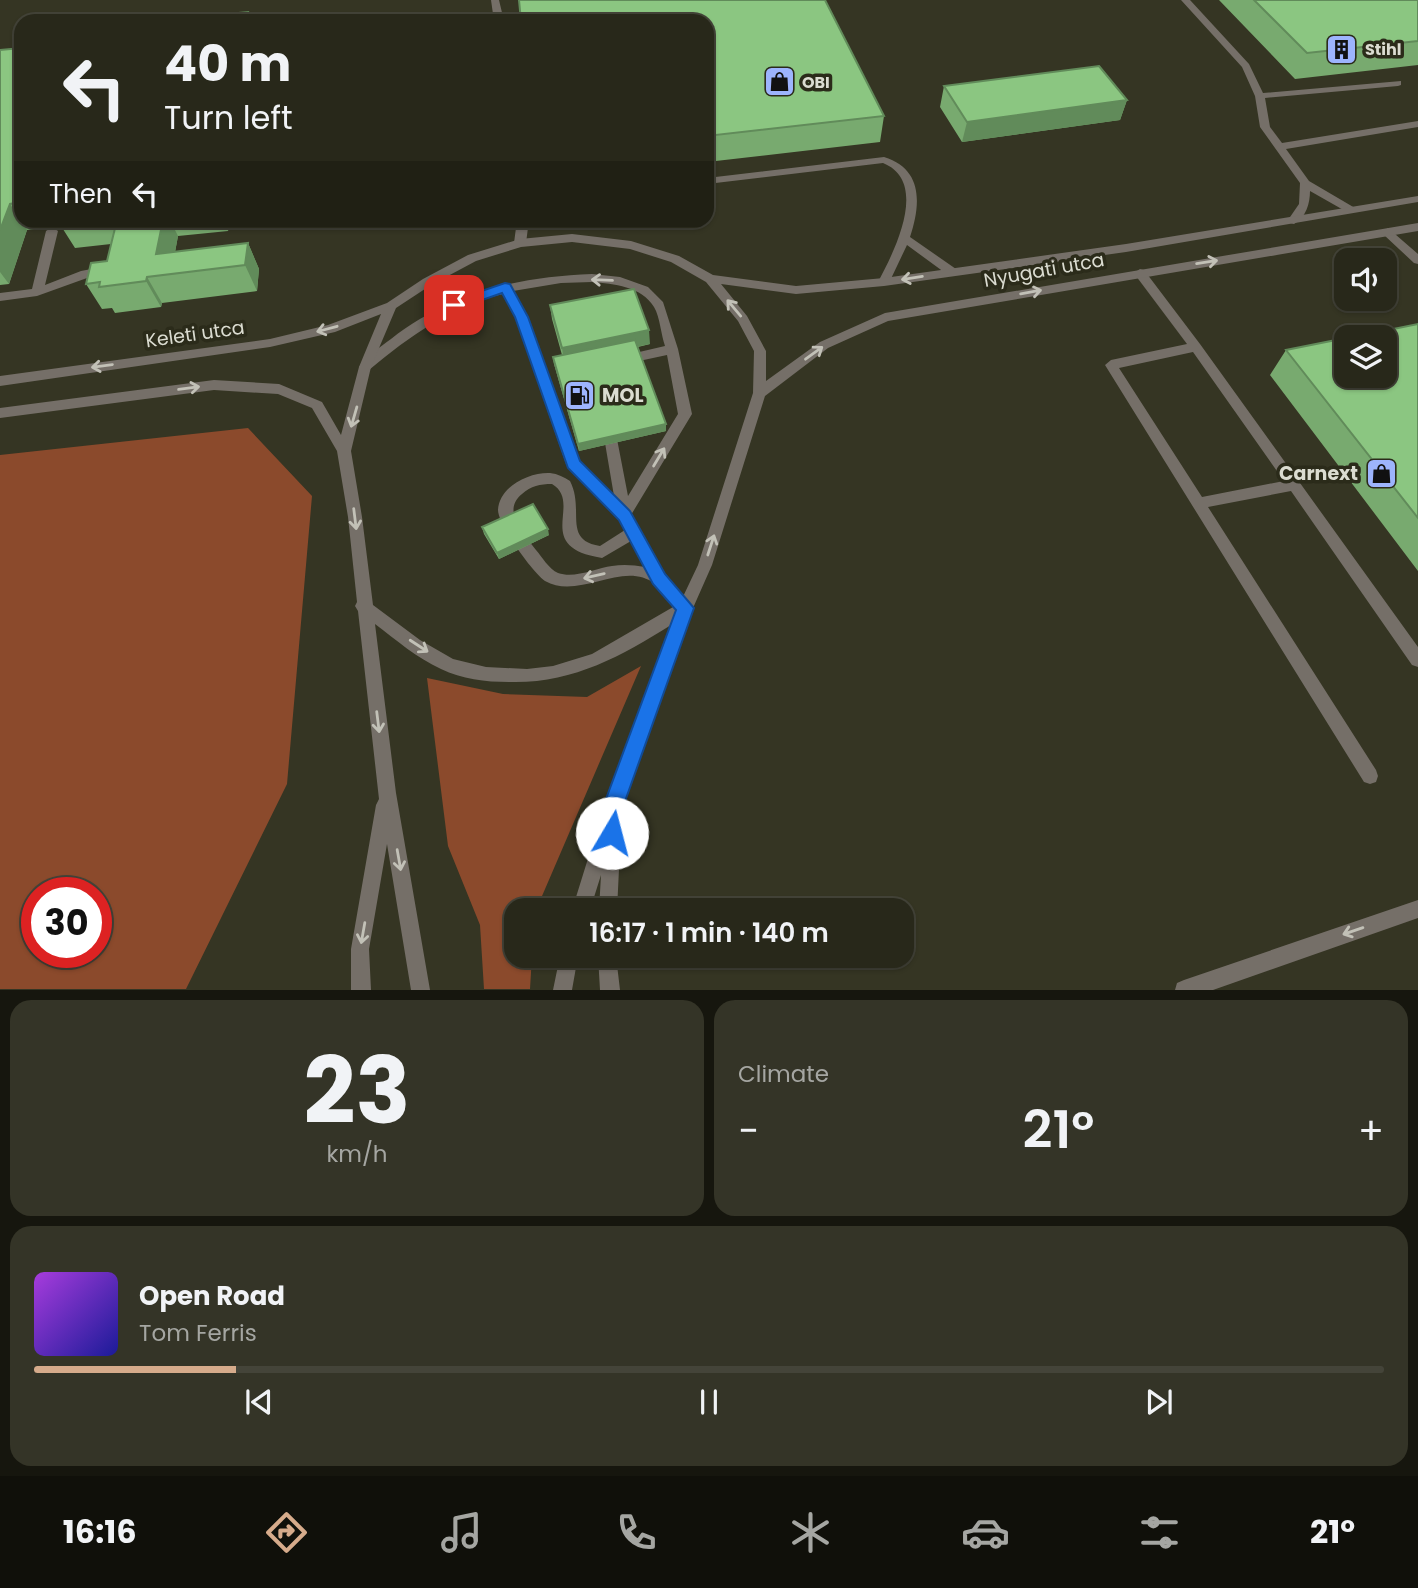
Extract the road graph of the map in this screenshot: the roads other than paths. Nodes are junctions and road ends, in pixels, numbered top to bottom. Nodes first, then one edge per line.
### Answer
1 (1185, 0) edge
2 (1398, 83) dead end
3 (1260, 96) junction
4 (1418, 124) edge
5 (1278, 147) junction
6 (714, 180) edge
7 (1305, 183) junction
8 (1418, 199) edge
9 (1351, 210) junction
10 (1290, 221) junction
11 (1418, 227) edge
12 (522, 228) edge
13 (52, 231) dead end
14 (1388, 232) junction
15 (906, 240) junction
16 (520, 243) junction
17 (1418, 260) edge
18 (117, 269) edge
19 (952, 272) junction
20 (1140, 273) junction
21 (710, 279) junction
22 (884, 282) junction
23 (505, 287) junction
24 (37, 292) junction
25 (0, 297) edge
26 (391, 306) junction
27 (1196, 346) junction
28 (672, 349) junction
29 (639, 356) edge
30 (365, 367) junction
31 (0, 381) edge
32 (759, 393) junction
33 (0, 414) edge
34 (612, 443) edge
35 (344, 452) junction
36 (1294, 485) junction
37 (1198, 503) junction
38 (624, 515) junction
39 (633, 532) junction
40 (659, 579) junction
41 (363, 606) junction
42 (685, 608) junction
43 (1418, 660) edge
44 (1370, 776) dead end
45 (387, 793) junction
46 (613, 807) junction
47 (585, 898) edge
48 (609, 898) edge
49 (1418, 909) edge
50 (566, 968) edge
51 (608, 968) edge
52 (361, 989) edge
53 (421, 989) edge
54 (562, 989) edge
55 (610, 989) edge
56 (1184, 989) edge

1 - 3 street
2 - 3 street
3 - 5 street
4 - 5 street
5 - 7 street
6 - 15 street
7 - 9 street
7 - 10 street
8 - 9 street, Nyugati utca
9 - 10 street, Nyugati utca
10 - 19 street, Nyugati utca
11 - 14 street, Nyugati utca
12 - 16 street
13 - 24 street
14 - 17 street
20 -> 14 street, Nyugati utca
15 - 19 street
15 - 22 street
16 - 21 street, Keleti utca
16 - 26 street, Keleti utca
18 - 24 street
19 -> 22 street, Nyugati utca
20 - 27 street
32 -> 20 street, Nyugati utca
21 - 22 street, Nyugati utca
32 -> 21 street
28 -> 23 street
23 - 30 street
23 - 38 street
24 - 25 street
26 - 30 street
26 -> 31 street, Keleti utca
27 - 36 street
27 - 37 street
28 - 29 street
38 -> 28 street
30 -> 35 street
42 -> 32 street
33 -> 35 street
34 - 38 street
35 -> 41 street
36 - 37 street
36 - 43 street
37 - 44 street
38 - 39 street
39 - 40 street
40 -> 39 street
40 - 42 street
41 -> 42 street
41 -> 45 street
42 - 46 street
45 -> 52 street
45 -> 53 street
46 - 47 street
46 - 48 street
49 -> 56 street
50 - 54 street
51 - 55 street

